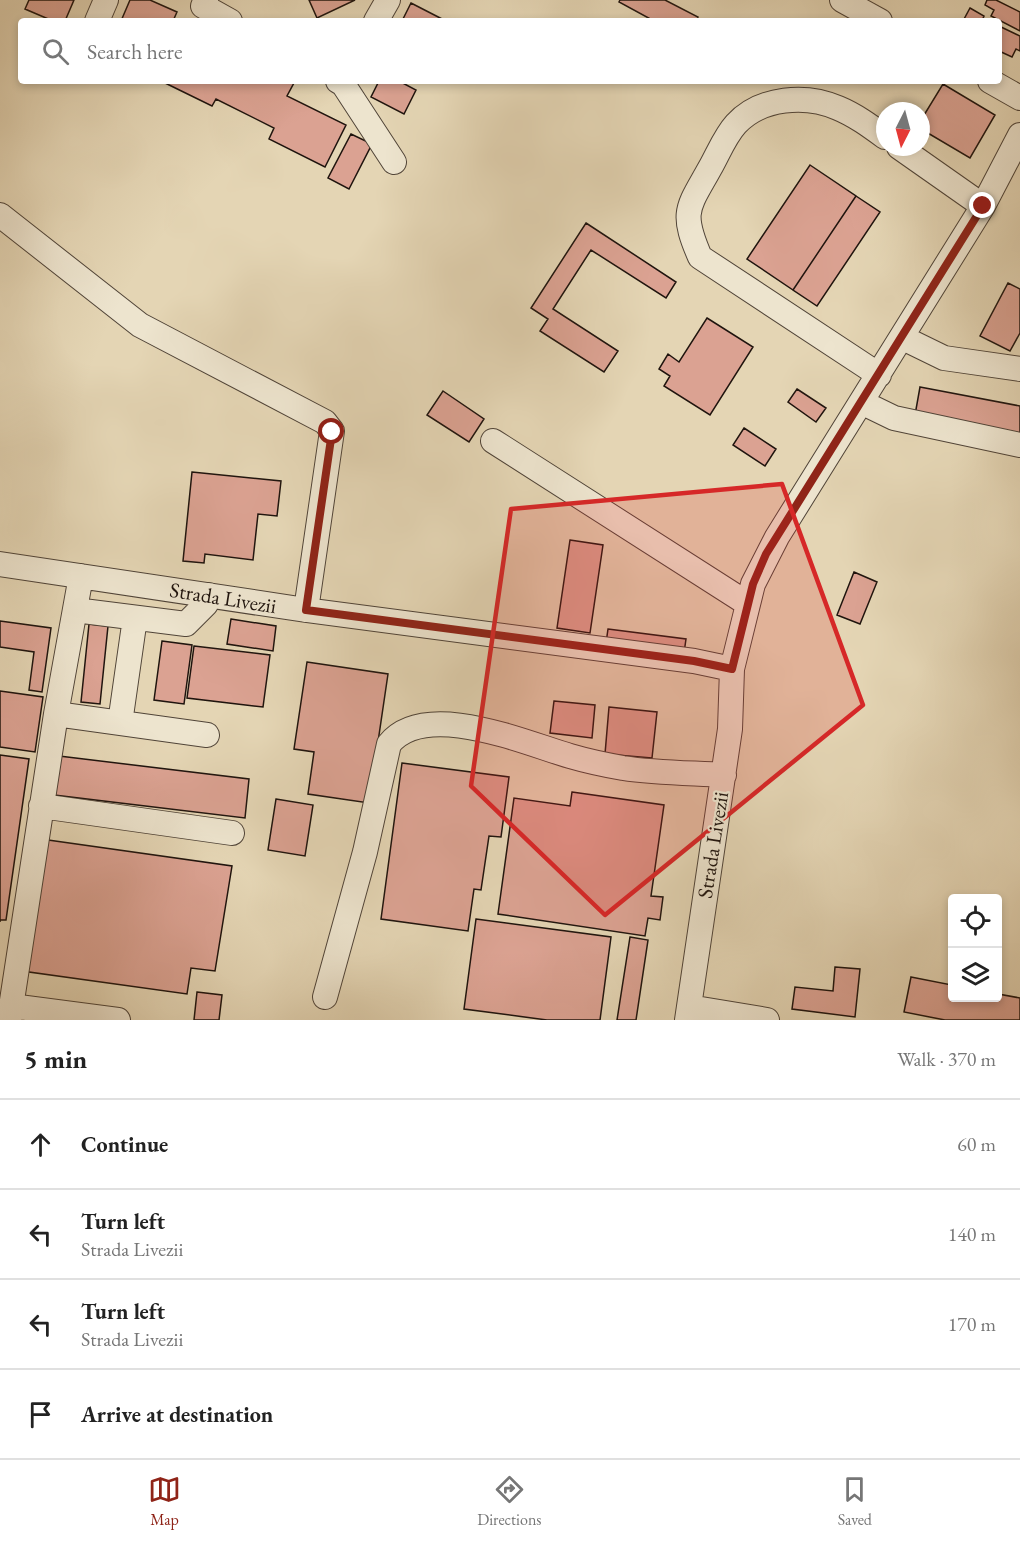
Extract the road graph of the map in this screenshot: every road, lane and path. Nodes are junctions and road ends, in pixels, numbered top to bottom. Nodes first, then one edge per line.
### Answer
1 (106, 0) edge
2 (206, 0) edge
3 (388, 0) edge
4 (842, 0) edge
5 (98, 18) edge
6 (225, 18) edge
7 (378, 18) edge
8 (875, 18) edge
9 (343, 84) edge
10 (995, 84) edge
11 (1020, 98) edge
12 (876, 131) edge
13 (1020, 135) edge
14 (912, 156) edge
15 (394, 162) dead end
16 (983, 206) junction
17 (0, 215) edge
18 (903, 338) junction
19 (1020, 369) edge
20 (879, 375) junction
21 (861, 402) junction
22 (493, 441) dead end
23 (1020, 445) edge
24 (0, 564) edge
25 (81, 576) junction
26 (208, 595) junction
27 (748, 604) junction
28 (75, 610) junction
29 (306, 610) junction
30 (135, 618) junction
31 (732, 669) junction
32 (56, 714) junction
33 (120, 723) junction
34 (207, 735) dead end
35 (724, 775) junction
36 (41, 806) junction
37 (232, 833) dead end
38 (325, 997) dead end
39 (10, 1013) edge
40 (688, 1014) edge
41 (118, 1020) edge
42 (767, 1020) edge

1 - 5 street
2 - 6 street
3 - 7 street
4 - 8 street
9 - 15 street
10 - 11 street
12 - 20 street
13 - 16 street, Strada Livezii
14 - 16 street
16 - 18 street, Strada Livezii
17 - 29 street
18 - 19 street
18 - 20 street, Strada Livezii
20 - 21 street, Strada Livezii
21 - 23 street
21 - 27 street, Strada Livezii
22 - 27 street
24 - 25 street, Strada Livezii
25 - 26 street, Strada Livezii
25 - 28 street
26 - 29 street, Strada Livezii
26 - 30 street
27 - 31 street, Strada Livezii
28 - 30 street
28 - 32 street
29 - 31 street, Strada Livezii
30 - 33 street
31 - 35 street, Strada Livezii
32 - 33 street
32 - 36 street
33 - 34 street
35 - 38 street
35 - 40 street, Strada Livezii
36 - 37 street
36 - 39 street
39 - 41 street
40 - 42 street

